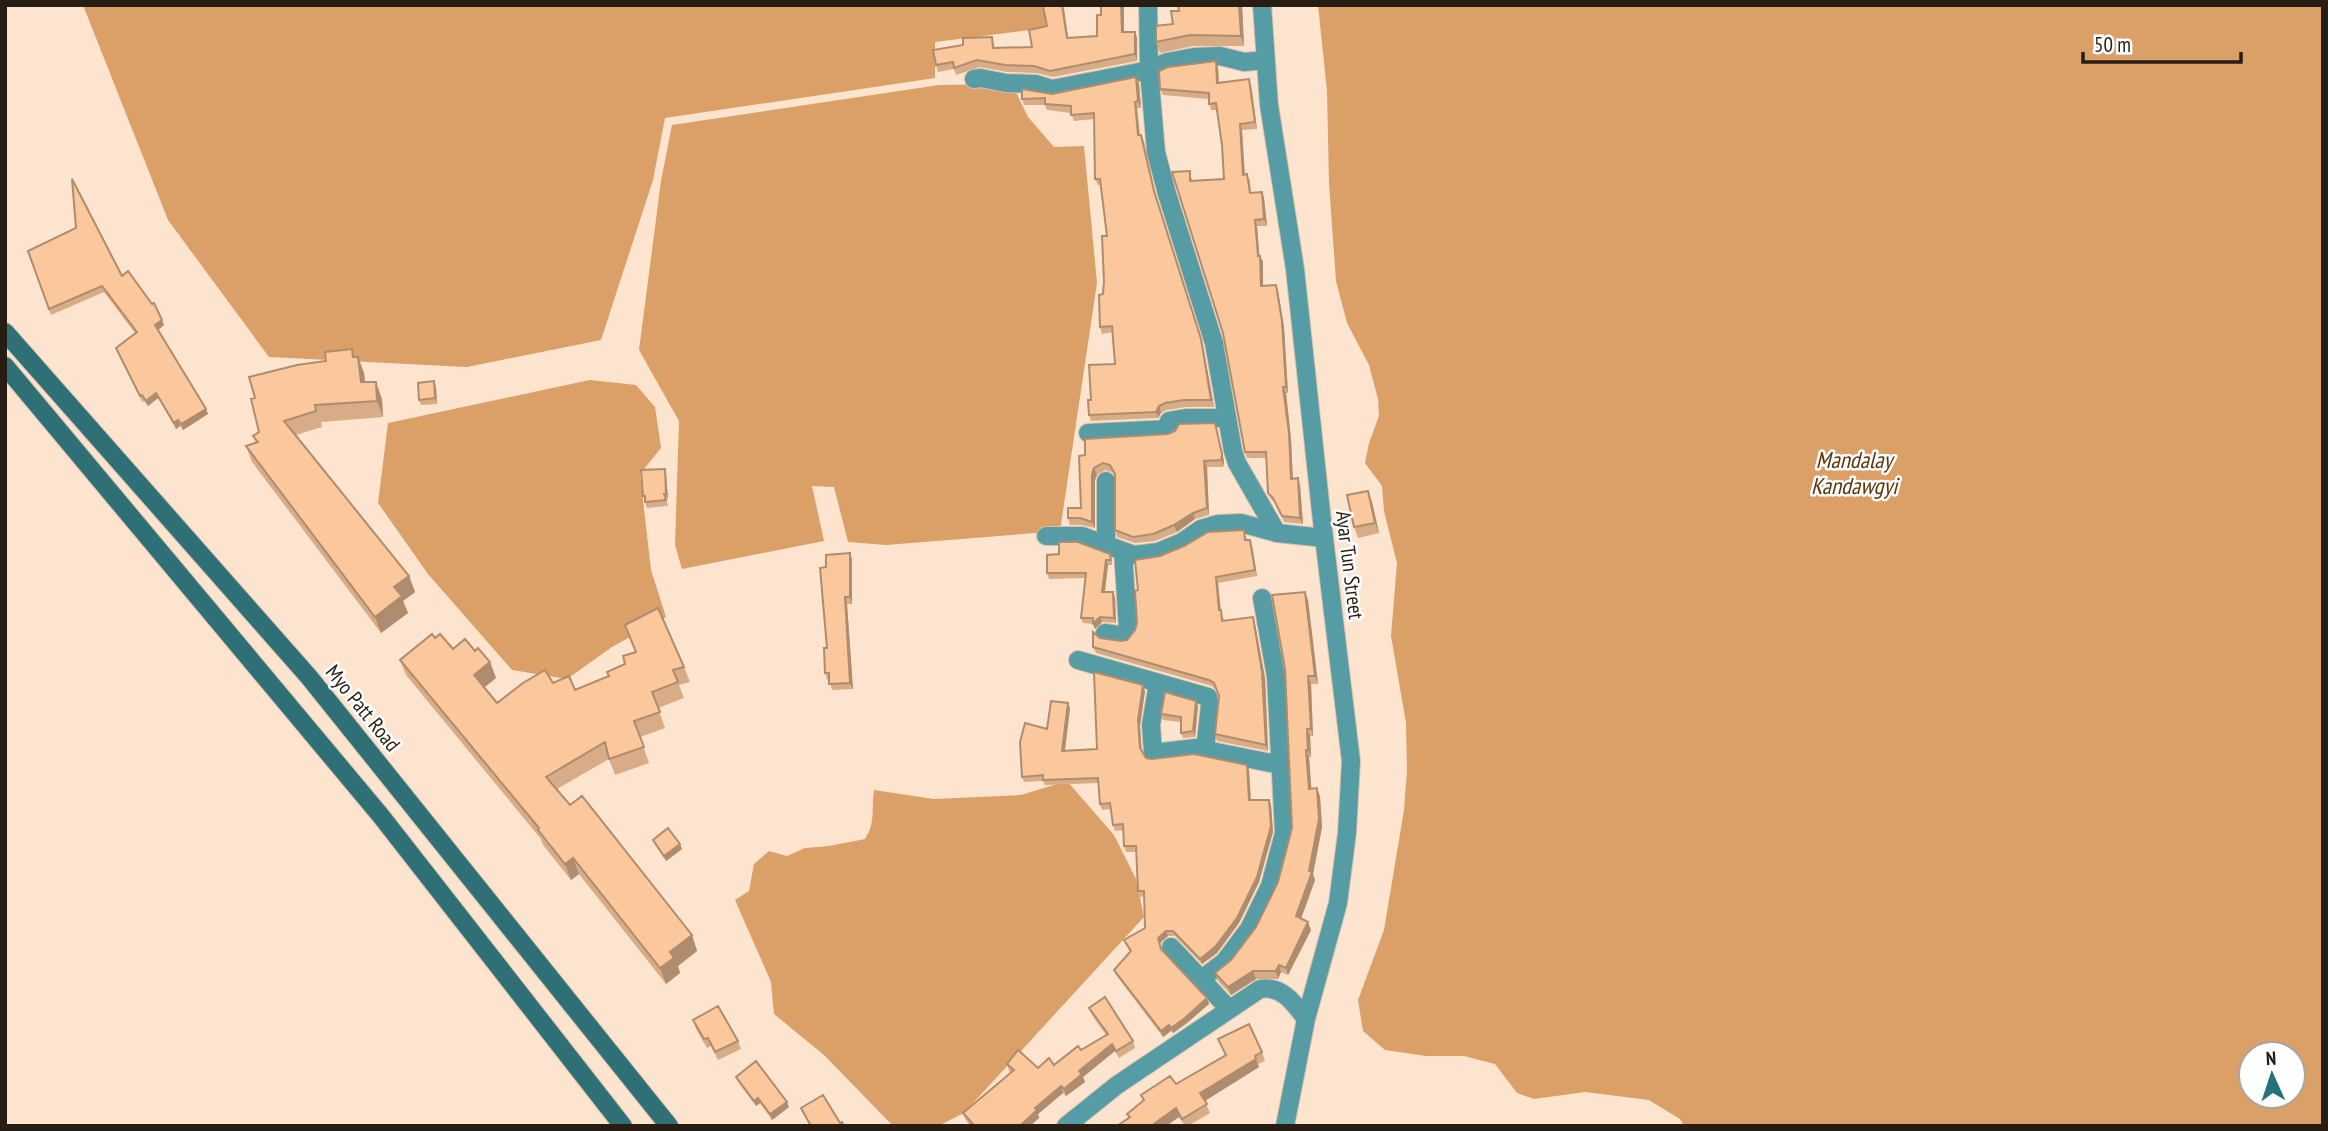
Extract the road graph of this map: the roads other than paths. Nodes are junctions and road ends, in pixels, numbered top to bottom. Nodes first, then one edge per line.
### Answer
1 (1148, 5) edge
2 (1262, 5) edge
3 (1266, 60) junction
4 (1149, 70) junction
5 (974, 79) dead end
6 (5, 332) edge
7 (5, 366) edge
8 (1226, 418) junction
9 (1088, 433) dead end
10 (1106, 481) dead end
11 (1277, 533) junction
12 (1046, 536) dead end
13 (1324, 538) junction
14 (1106, 544) junction
15 (1123, 551) junction
16 (1262, 598) dead end
17 (1105, 633) dead end
18 (1078, 660) dead end
19 (1158, 683) junction
20 (1205, 750) junction
21 (1281, 765) junction
22 (407, 798) junction
23 (381, 816) junction
24 (1171, 947) dead end
25 (1203, 978) junction
26 (1229, 1009) junction
27 (1306, 1019) junction
28 (623, 1126) edge
29 (669, 1126) edge
30 (1066, 1126) edge
31 (1285, 1126) edge

1 - 4 street
2 - 3 street, Ayar Tun Street
3 - 4 street
3 - 13 street, Ayar Tun Street
4 - 5 street
4 - 8 street
6 - 22 main road, Myo Patt Road
7 - 23 main road
8 - 9 street
8 - 11 street
10 - 14 street
11 - 13 street
11 - 15 street
12 - 14 street
13 - 27 street, Ayar Tun Street
14 - 15 street
15 - 17 street
16 - 21 street
18 - 19 street
19 - 20 street
19 - 20 street
20 - 21 street
21 - 25 street
22 - 23 main road
22 - 29 main road, Myo Patt Road
23 - 28 main road
24 - 25 street
25 - 26 street
26 - 27 street
26 - 30 street
27 - 31 street, Ayar Tun Street

